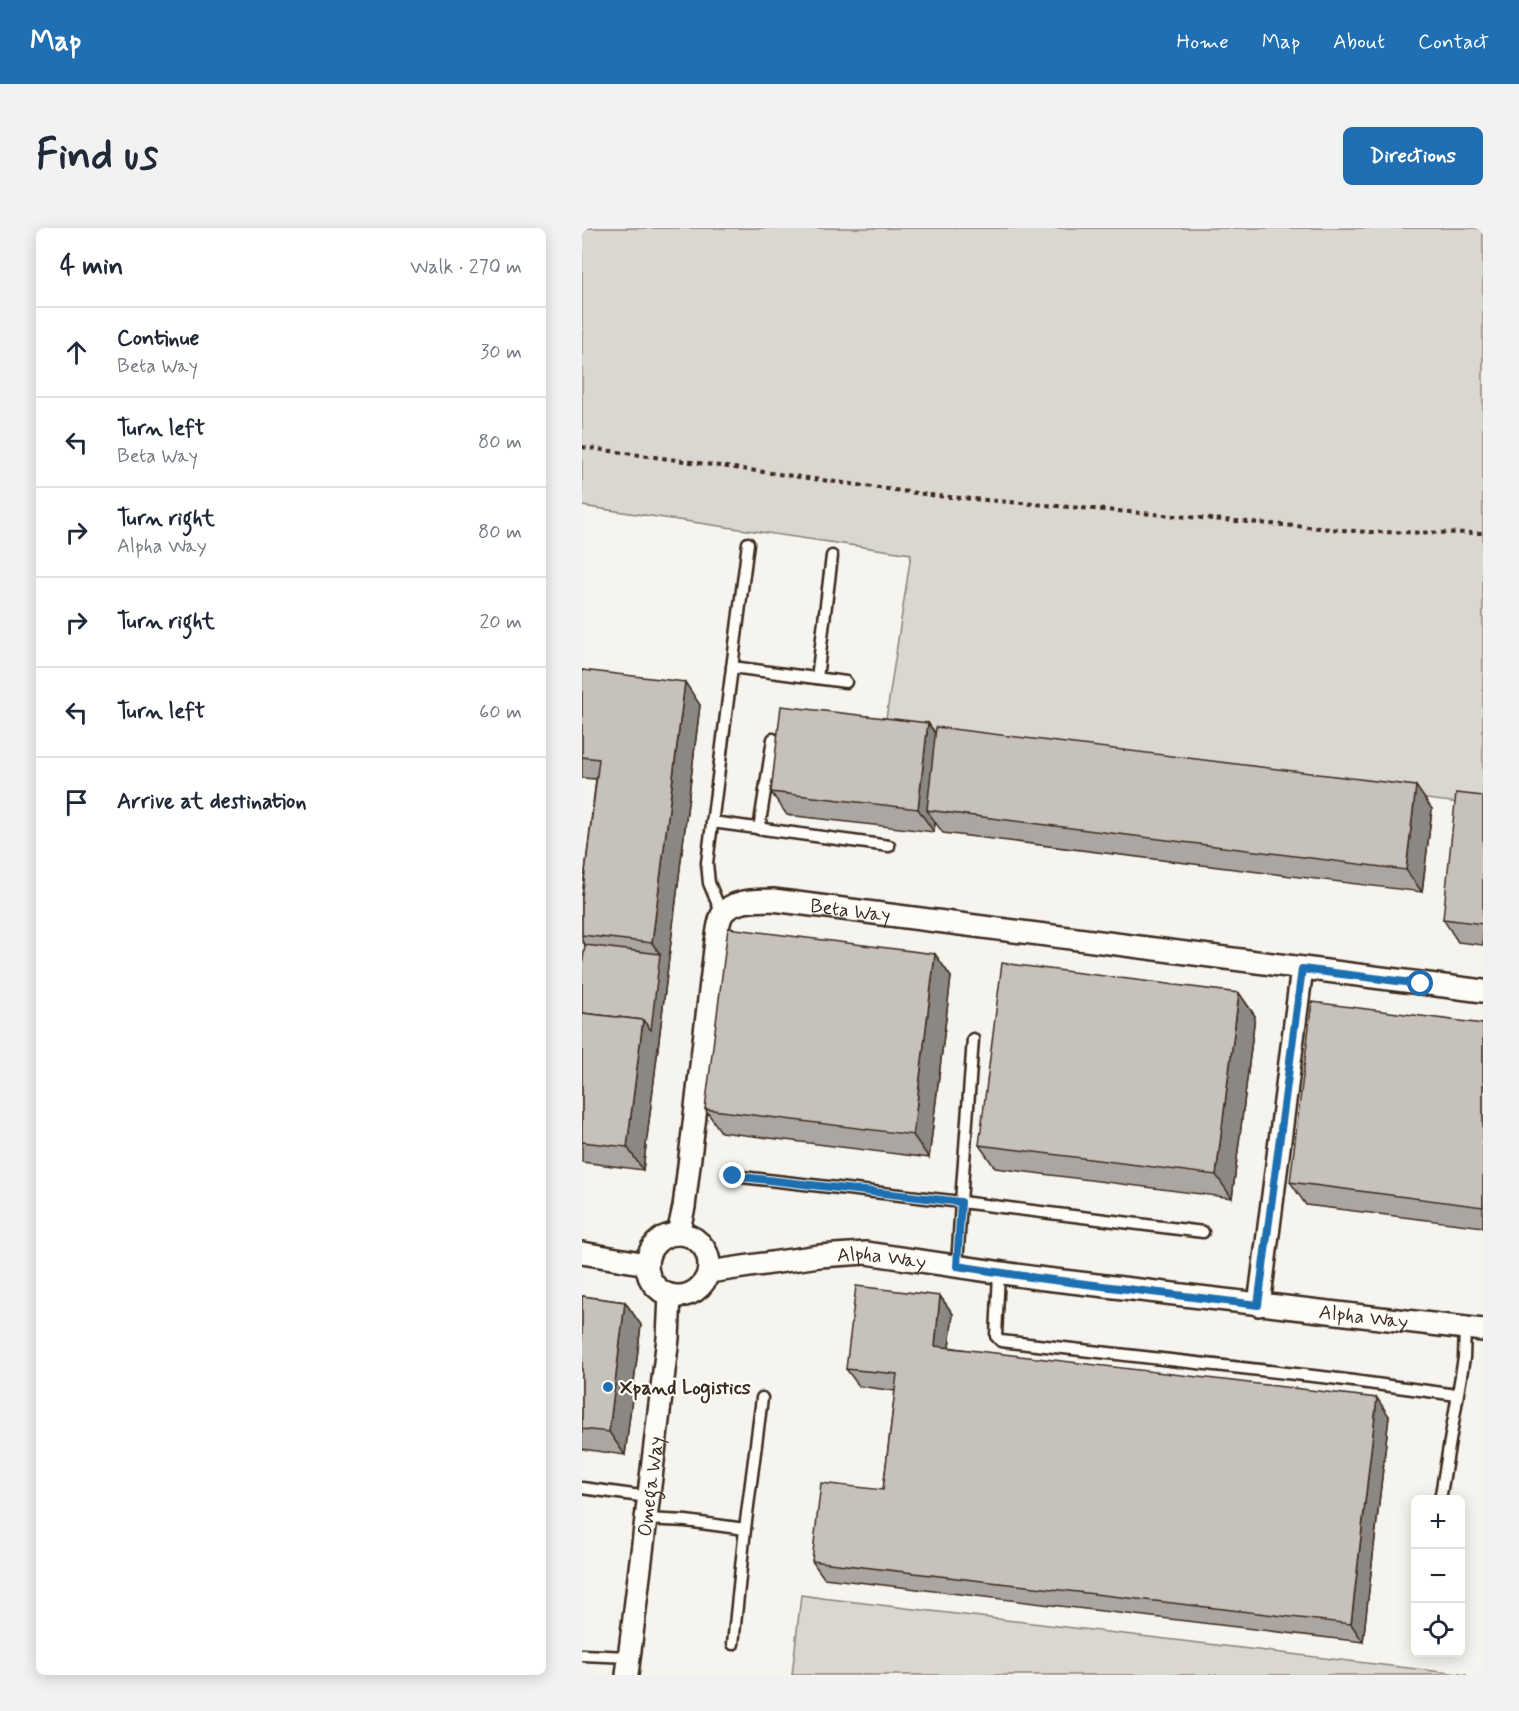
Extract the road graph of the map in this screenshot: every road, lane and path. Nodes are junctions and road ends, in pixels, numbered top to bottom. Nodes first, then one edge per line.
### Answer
1 (582, 447) edge
2 (1483, 533) edge
3 (748, 543) dead end
4 (832, 556) dead end
5 (732, 667) junction
6 (817, 678) junction
7 (846, 682) dead end
8 (772, 739) dead end
9 (712, 822) junction
10 (759, 829) junction
11 (889, 846) dead end
12 (722, 914) junction
13 (1302, 969) junction
14 (1483, 992) edge
15 (973, 1039) dead end
16 (733, 1176) dead end
17 (961, 1202) junction
18 (1203, 1232) dead end
19 (678, 1234) junction
20 (582, 1253) edge
21 (647, 1264) junction
22 (957, 1266) junction
23 (709, 1272) junction
24 (999, 1273) junction
25 (670, 1295) junction
26 (1258, 1305) junction
27 (1474, 1329) edge
28 (1457, 1395) junction
29 (762, 1398) dead end
30 (582, 1488) edge
31 (1441, 1495) edge
32 (648, 1497) junction
33 (645, 1519) junction
34 (745, 1529) junction
35 (733, 1644) dead end
36 (582, 1655) edge
37 (628, 1666) edge

1 - 2 path
3 - 5 lane
4 - 6 lane
5 - 6 lane
5 - 9 lane
6 - 7 lane
8 - 10 lane
9 - 10 lane
9 - 12 lane
10 - 11 lane
12 - 13 street, Beta Way
12 - 19 street
13 - 14 street, Beta Way
13 - 26 street
15 - 17 lane
16 - 17 lane
17 - 18 lane
17 - 22 lane
19 - 21 street
19 - 23 street
20 - 21 street
21 - 25 street
22 - 23 street, Alpha Way
22 - 24 street, Alpha Way
23 - 25 street
24 - 26 street, Alpha Way
24 - 28 lane
25 - 32 street, Omega Way
26 - 27 street, Alpha Way
27 - 28 lane
28 - 31 lane
29 - 34 lane
30 - 32 lane
32 - 33 street, Omega Way
33 - 34 lane
33 - 37 street, Omega Way
34 - 35 lane
36 - 37 lane

